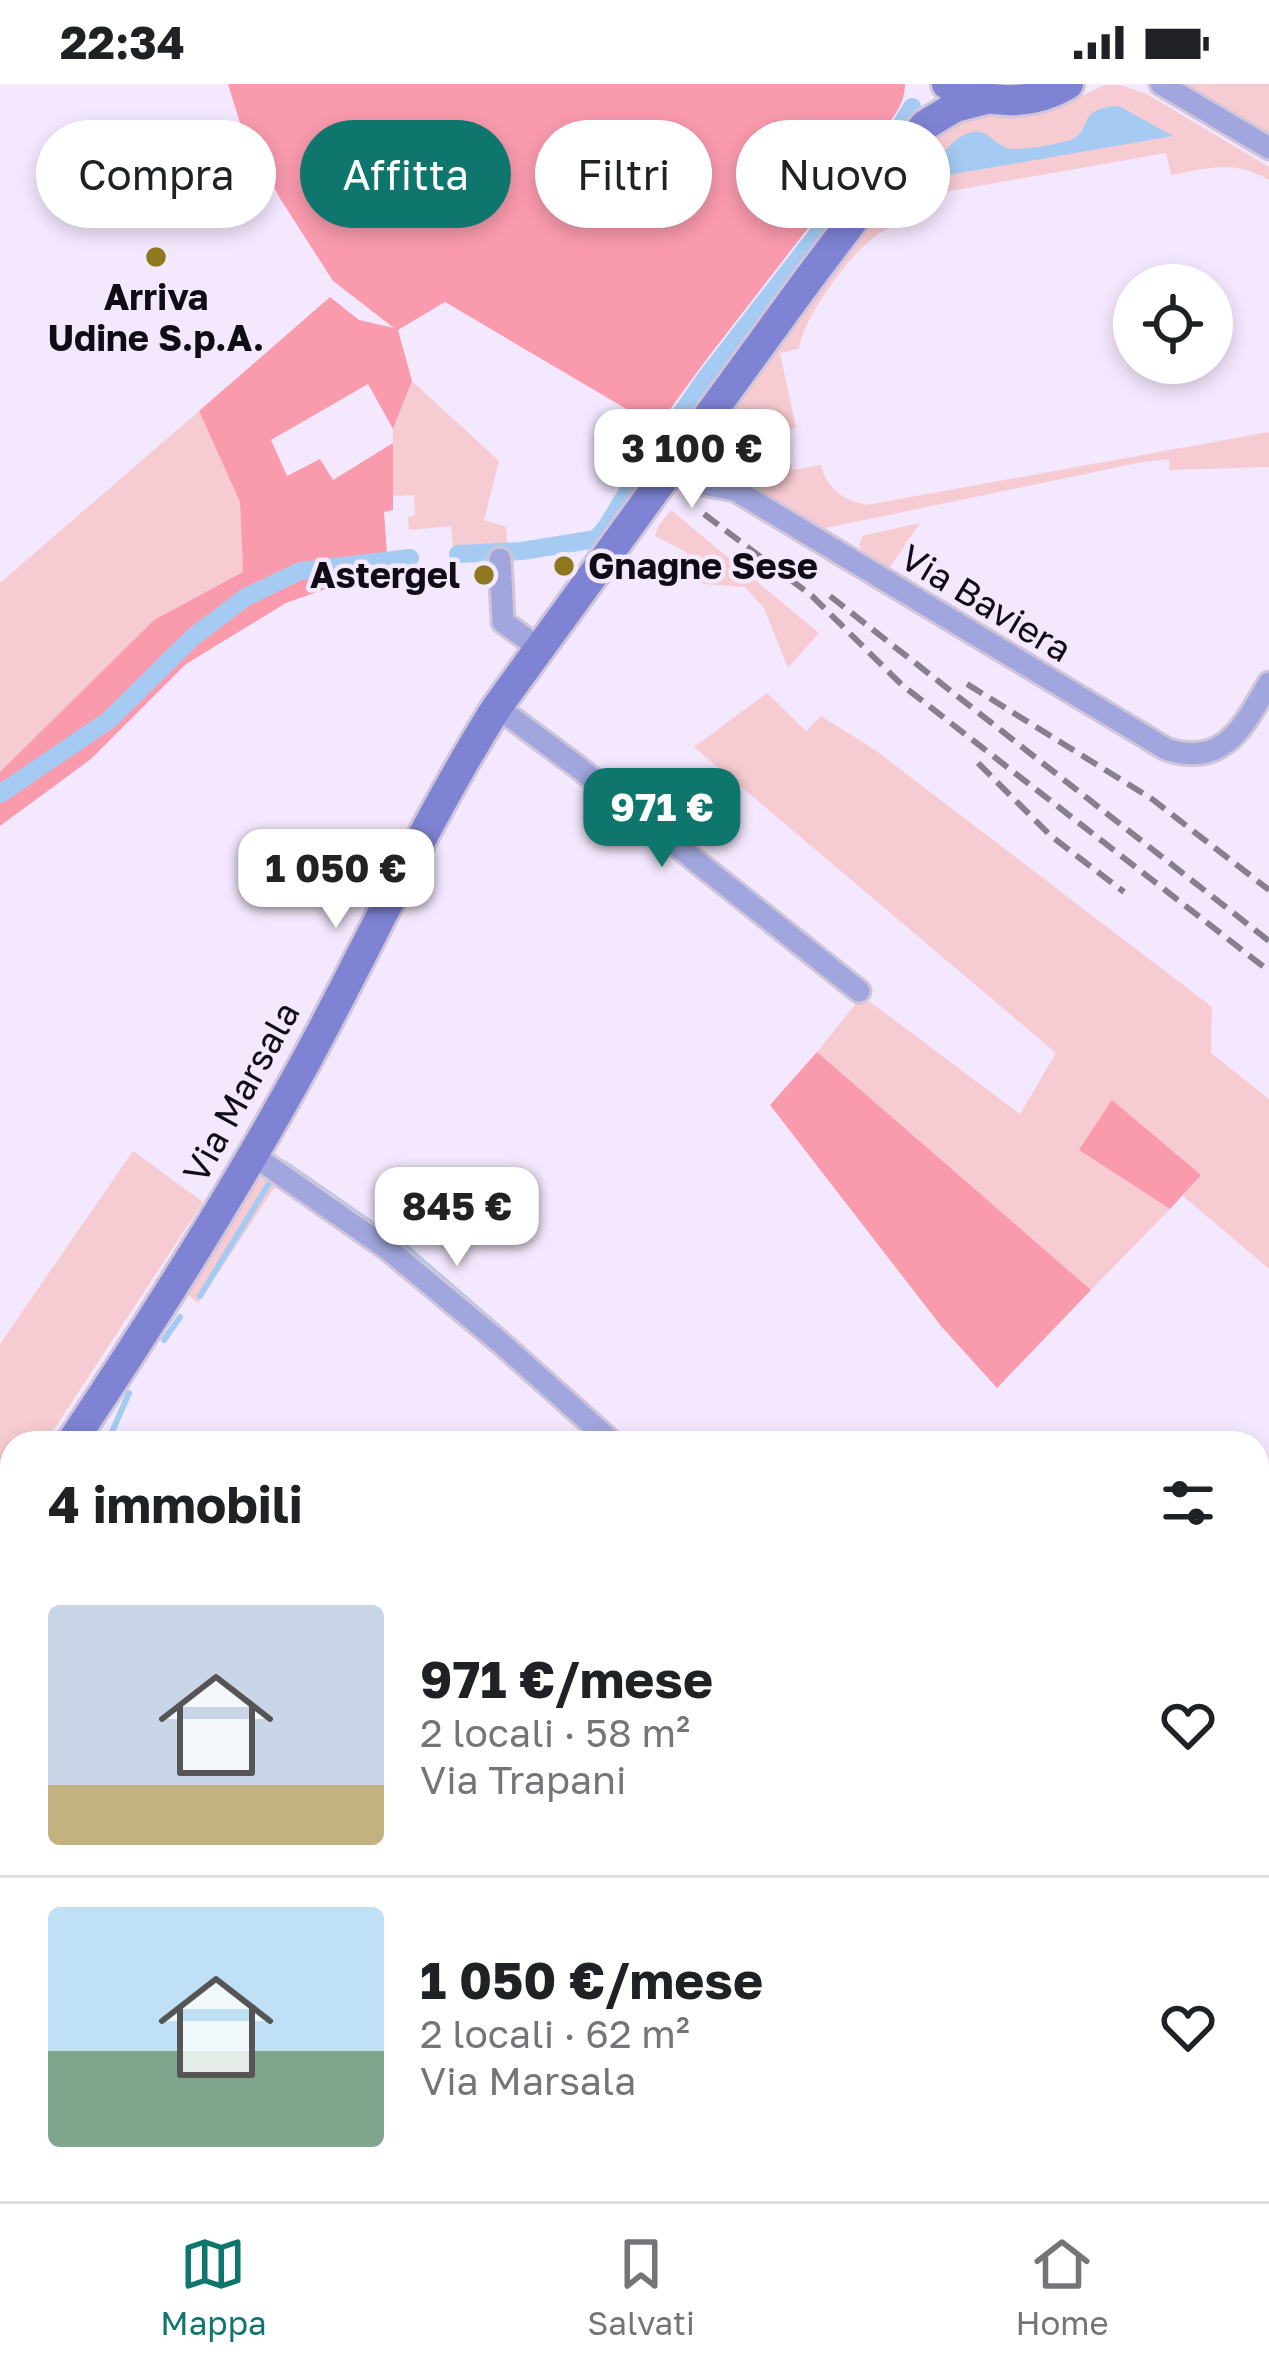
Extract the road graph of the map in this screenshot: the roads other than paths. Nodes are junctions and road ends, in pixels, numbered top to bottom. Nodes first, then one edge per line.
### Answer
1 (928, 84) edge
2 (947, 84) edge
3 (1068, 84) edge
4 (1161, 84) edge
5 (986, 99) junction
6 (926, 120) edge
7 (933, 120) edge
8 (1269, 148) edge
9 (849, 228) edge
10 (680, 456) junction
11 (500, 559) dead end
12 (540, 649) junction
13 (1269, 683) edge
14 (497, 707) junction
15 (859, 991) dead end
16 (253, 1155) junction
17 (79, 1431) edge
18 (600, 1431) edge

1 - 6 street
2 - 5 street
3 - 5 street
4 - 8 street
5 - 7 street
9 - 10 street, Via Marsala
10 - 12 street, Via Marsala
10 - 13 street, Via Baviera
11 - 12 street
12 - 14 street, Via Marsala
14 - 15 street
14 - 16 street, Via Marsala
16 - 17 street, Via Marsala
16 - 18 street

